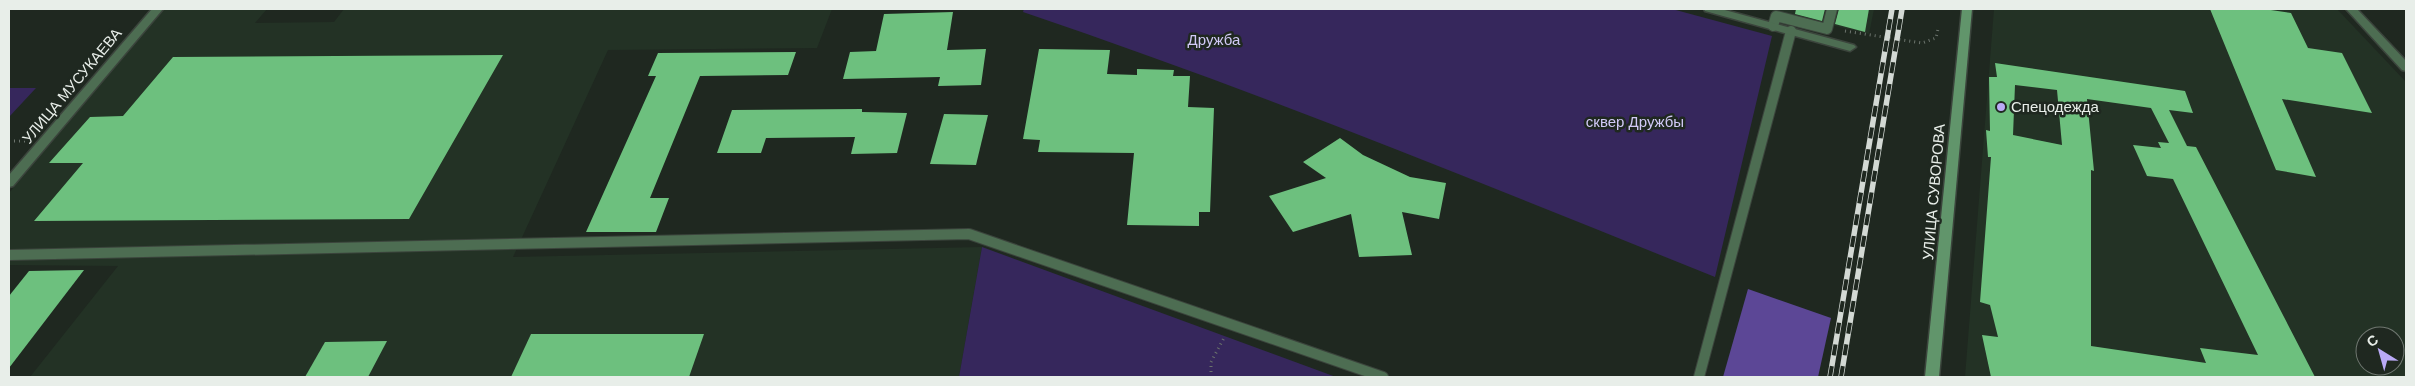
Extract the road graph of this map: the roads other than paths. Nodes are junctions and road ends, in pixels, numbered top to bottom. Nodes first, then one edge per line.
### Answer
1 (158, 9) edge
2 (1709, 9) edge
3 (1832, 9) edge
4 (1967, 9) edge
5 (2351, 9) edge
6 (1773, 26) junction
7 (1791, 31) junction
8 (1850, 47) dead end
9 (2406, 68) edge
10 (9, 183) edge
11 (9, 255) edge
12 (1383, 377) edge
13 (1699, 377) edge
14 (1932, 377) edge

1 - 10 street, УЛИЦА МУСУКАЕВА
2 - 6 street
3 - 6 lane
4 - 14 main road, УЛИЦА СУВОРОВА
5 - 9 street
6 - 7 street
7 - 8 street
7 - 13 lane
11 - 12 lane

